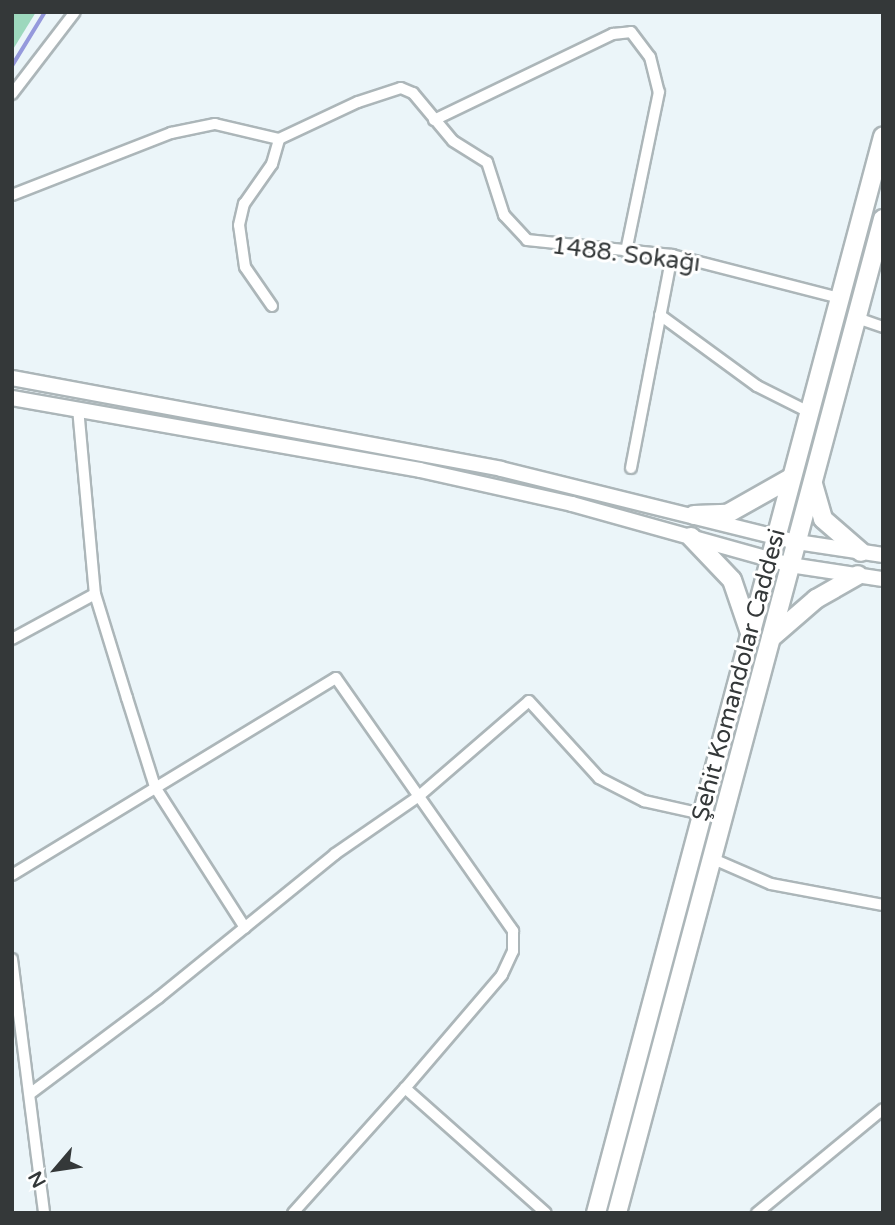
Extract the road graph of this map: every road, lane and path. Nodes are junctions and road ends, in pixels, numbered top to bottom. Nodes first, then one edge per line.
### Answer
1 (75, 12) edge
2 (12, 94) edge
3 (434, 120) junction
4 (883, 137) edge
5 (279, 139) junction
6 (12, 195) edge
7 (883, 219) edge
8 (879, 248) edge
9 (626, 252) junction
10 (672, 256) junction
11 (839, 298) junction
12 (272, 306) dead end
13 (660, 315) junction
14 (857, 318) junction
15 (883, 327) edge
16 (12, 378) edge
17 (12, 398) edge
18 (78, 408) junction
19 (809, 412) junction
20 (631, 468) dead end
21 (791, 478) junction
22 (813, 481) junction
23 (694, 515) junction
24 (776, 536) junction
25 (691, 537) junction
26 (797, 542) junction
27 (862, 552) junction
28 (883, 555) edge
29 (767, 560) junction
30 (790, 565) junction
31 (858, 575) junction
32 (883, 579) edge
33 (95, 594) junction
34 (750, 633) junction
35 (771, 638) junction
36 (12, 639) edge
37 (155, 787) junction
38 (419, 796) junction
39 (702, 814) junction
40 (712, 858) junction
41 (12, 875) edge
42 (883, 905) edge
43 (245, 928) junction
44 (12, 959) edge
45 (405, 1088) junction
46 (30, 1093) junction
47 (883, 1109) edge
48 (44, 1213) edge
49 (293, 1213) edge
50 (546, 1213) edge
51 (596, 1213) edge
52 (617, 1213) edge
53 (757, 1213) edge

1 - 2 street
3 - 5 street, 1488. Sokağı
3 - 9 street, 1488. Sokağı
3 - 9 street
4 - 11 main road, Şehit Komandolar Caddesi
5 - 6 street
5 - 12 street
7 - 8 main road, Şehit Komandolar Caddesi
8 - 14 main road, Şehit Komandolar Caddesi
9 - 10 street, 1488. Sokağı
10 - 11 street, 1488. Sokağı
10 - 13 street
11 - 19 main road, Şehit Komandolar Caddesi
13 - 19 street
13 - 20 street
14 - 15 street
14 - 22 main road, Şehit Komandolar Caddesi
16 - 23 street
17 - 18 street
18 - 25 street
18 - 33 street
19 - 21 main road, Şehit Komandolar Caddesi
21 - 23 main road
21 - 24 main road, Şehit Komandolar Caddesi
22 - 26 main road, Şehit Komandolar Caddesi
22 - 27 main road
23 - 24 street
24 - 26 street
24 - 29 main road, Şehit Komandolar Caddesi
25 - 29 street
25 - 34 main road
26 - 27 street
26 - 30 main road, Şehit Komandolar Caddesi
27 - 28 street
29 - 30 street
29 - 34 main road, Şehit Komandolar Caddesi
30 - 31 street
30 - 35 main road, Şehit Komandolar Caddesi
31 - 32 street
31 - 35 main road
33 - 36 street
33 - 37 street
34 - 39 main road, Şehit Komandolar Caddesi
35 - 40 main road, Şehit Komandolar Caddesi
37 - 38 street
37 - 41 street
37 - 43 street
38 - 39 street
38 - 43 street
38 - 45 street
39 - 51 main road, Şehit Komandolar Caddesi
40 - 42 street
40 - 52 main road, Şehit Komandolar Caddesi
43 - 46 street
44 - 46 street
45 - 49 street
45 - 50 street
46 - 48 street
47 - 53 street

